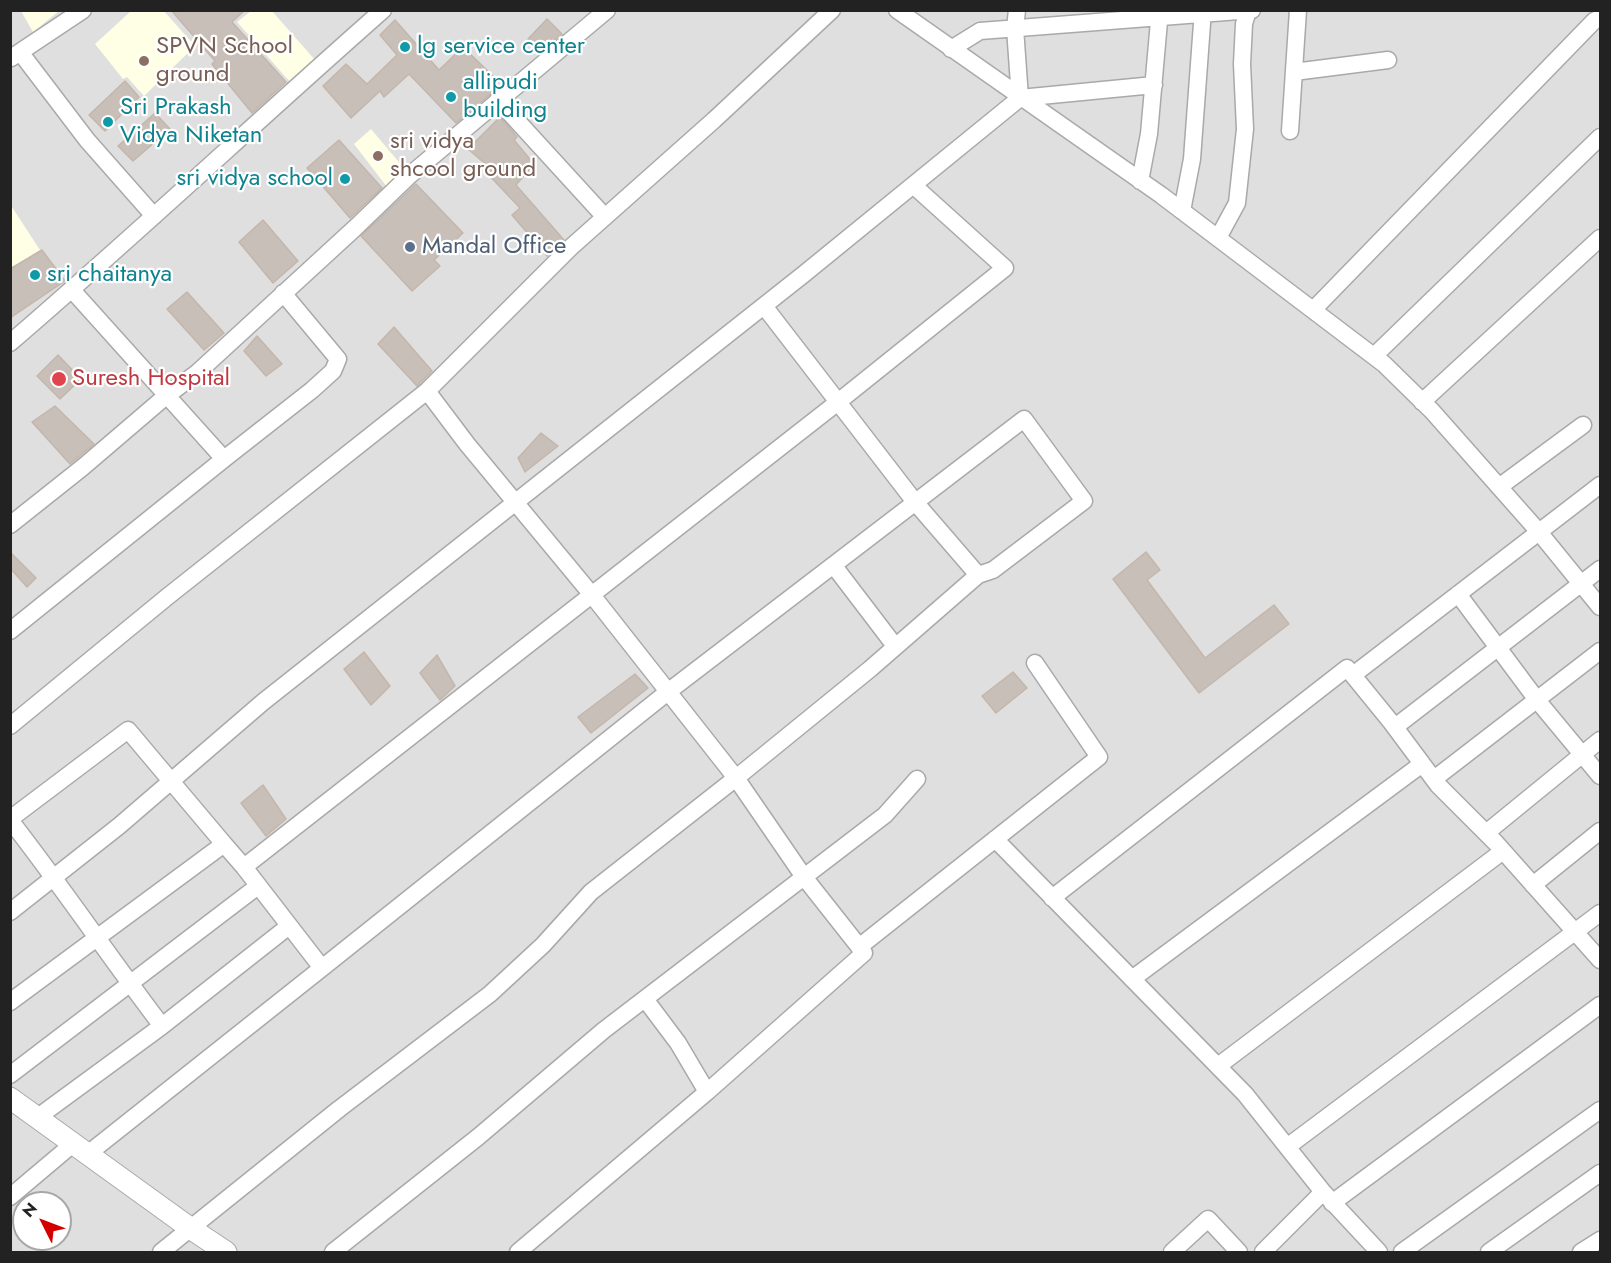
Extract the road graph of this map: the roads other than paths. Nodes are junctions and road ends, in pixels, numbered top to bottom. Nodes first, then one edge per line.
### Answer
1 (83, 10) edge
2 (382, 10) edge
3 (607, 10) edge
4 (832, 10) edge
5 (897, 10) edge
6 (1017, 10) edge
7 (1298, 10) edge
8 (1249, 11) edge
9 (1202, 12) edge
10 (1160, 14) edge
11 (1593, 16) edge
12 (1015, 28) junction
13 (951, 49) junction
14 (15, 56) edge
15 (1388, 60) dead end
16 (1294, 72) junction
17 (1154, 85) junction
18 (1020, 98) junction
19 (498, 100) junction
20 (1290, 131) dead end
21 (1600, 137) edge
22 (1140, 181) junction
23 (913, 185) junction
24 (1182, 211) junction
25 (154, 216) junction
26 (605, 217) junction
27 (1218, 238) junction
28 (1600, 238) edge
29 (72, 290) junction
30 (283, 293) junction
31 (764, 306) junction
32 (1313, 310) junction
33 (10, 343) edge
34 (1374, 356) junction
35 (427, 391) junction
36 (166, 396) junction
37 (838, 402) junction
38 (1422, 402) junction
39 (1583, 425) dead end
40 (224, 459) junction
41 (1600, 485) edge
42 (1499, 487) junction
43 (515, 502) junction
44 (915, 502) junction
45 (10, 525) edge
46 (1539, 532) junction
47 (834, 566) junction
48 (1600, 569) edge
49 (978, 575) junction
50 (1582, 584) junction
51 (1458, 594) junction
52 (592, 595) junction
53 (1600, 607) edge
54 (10, 631) edge
55 (895, 646) junction
56 (1498, 648) junction
57 (1600, 651) edge
58 (1035, 663) dead end
59 (1353, 675) junction
60 (669, 691) junction
61 (1538, 700) junction
62 (10, 726) edge
63 (1395, 727) junction
64 (1600, 740) edge
65 (1583, 753) junction
66 (1422, 764) junction
67 (1600, 776) edge
68 (736, 778) junction
69 (917, 779) dead end
70 (1434, 779) junction
71 (171, 782) junction
72 (10, 820) edge
73 (1600, 831) edge
74 (1486, 833) junction
75 (995, 839) junction
76 (224, 844) junction
77 (1503, 851) junction
78 (244, 867) junction
79 (804, 877) junction
80 (54, 878) junction
81 (1533, 885) junction
82 (258, 886) junction
83 (1052, 898) junction
84 (10, 912) edge
85 (1600, 913) edge
86 (289, 926) junction
87 (1576, 932) junction
88 (99, 938) junction
89 (859, 947) junction
90 (1600, 960) edge
91 (322, 968) junction
92 (1132, 979) junction
93 (129, 983) junction
94 (645, 999) junction
95 (10, 1002) edge
96 (1600, 1005) edge
97 (162, 1026) junction
98 (1218, 1066) junction
99 (10, 1075) edge
100 (707, 1092) junction
101 (10, 1098) edge
102 (1600, 1110) edge
103 (38, 1117) junction
104 (81, 1148) junction
105 (1287, 1148) junction
106 (1600, 1173) edge
107 (10, 1197) edge
108 (1327, 1198) junction
109 (190, 1228) junction
110 (1367, 1240) junction
111 (1600, 1240) edge
112 (161, 1252) edge
113 (226, 1252) edge
114 (333, 1252) edge
115 (518, 1252) edge
116 (1172, 1252) edge
117 (1239, 1252) edge
118 (1263, 1252) edge
119 (1354, 1252) edge
120 (1379, 1252) edge
121 (1402, 1252) edge
122 (1489, 1252) edge
123 (1581, 1252) edge

1 - 14 street
2 - 25 street
3 - 19 street
4 - 26 street
5 - 13 street
6 - 12 street
7 - 16 street
8 - 9 street
8 - 27 street
9 - 10 street
9 - 24 street
10 - 12 street
10 - 17 street
11 - 32 street
12 - 13 street
12 - 18 street
13 - 18 street
14 - 25 street
15 - 16 street
16 - 20 street
17 - 18 street
17 - 22 street
18 - 22 street
18 - 23 street
19 - 26 street
19 - 30 street
21 - 34 street
22 - 24 street
23 - 31 street
23 - 37 street
24 - 27 street
25 - 29 street
26 - 35 street
27 - 32 street
28 - 38 street
29 - 33 street
29 - 36 street
30 - 36 street
30 - 40 street
31 - 37 street
31 - 43 street
32 - 34 street
34 - 38 street
35 - 43 street
35 - 62 street
36 - 40 street
36 - 45 street
37 - 44 street
37 - 52 street
38 - 42 street
39 - 42 street
40 - 54 street
41 - 46 street
42 - 46 street
43 - 52 street
43 - 71 street
44 - 47 street
44 - 49 street
44 - 49 street
46 - 50 street
46 - 51 street
47 - 55 street
47 - 60 street
48 - 50 street
49 - 55 street
50 - 53 street
50 - 56 street
51 - 56 street
51 - 59 street
52 - 60 street
52 - 78 street
55 - 68 street
56 - 61 street
56 - 63 street
57 - 61 street
58 - 75 street
59 - 63 street
59 - 83 street
60 - 68 street
60 - 91 street
61 - 65 street
61 - 70 street
63 - 66 street
64 - 65 street
65 - 67 street
65 - 74 street
66 - 70 street
66 - 92 street
68 - 79 street
68 - 109 street
69 - 79 street
70 - 74 street
71 - 72 street
71 - 76 street
71 - 80 street
72 - 80 street
73 - 81 street
74 - 77 street
75 - 83 street
75 - 89 street
76 - 78 street
76 - 88 street
77 - 81 street
77 - 98 street
78 - 82 street
79 - 89 street
79 - 94 street
80 - 84 street
80 - 88 street
81 - 87 street
82 - 86 street
82 - 93 street
83 - 92 street
85 - 87 street
86 - 91 street
86 - 97 street
87 - 90 street
87 - 105 street
88 - 93 street
88 - 95 street
89 - 100 street
91 - 104 street
92 - 98 street
93 - 97 street
93 - 99 street
94 - 100 street
94 - 114 street
96 - 108 street
97 - 103 street
98 - 105 street
100 - 115 street
101 - 103 street
102 - 121 street
103 - 104 street
104 - 107 street
104 - 109 street
105 - 108 street
106 - 122 street
108 - 110 street
108 - 118 street
109 - 112 street
109 - 113 street
110 - 119 street
110 - 120 street
111 - 123 street
116 - 117 street

